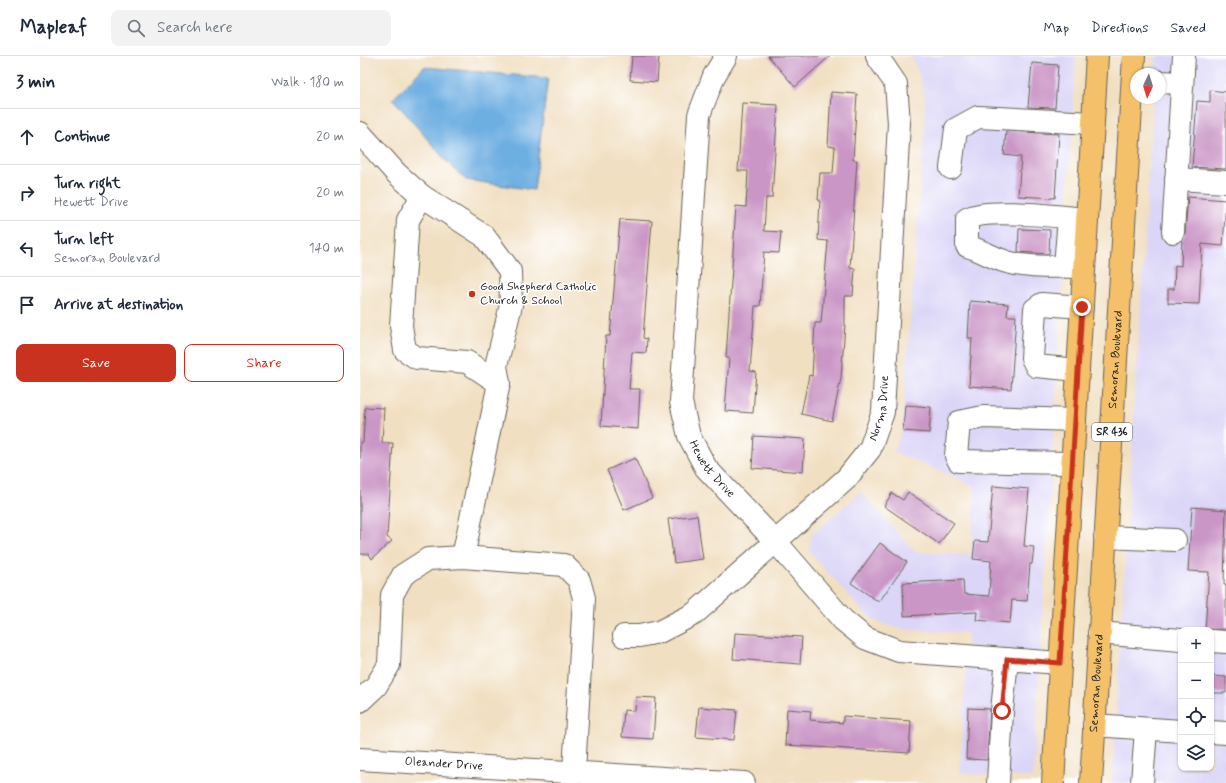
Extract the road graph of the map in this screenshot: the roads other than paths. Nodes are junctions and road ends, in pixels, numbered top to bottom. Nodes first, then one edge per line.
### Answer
1 (726, 56) edge
2 (877, 56) edge
3 (1097, 56) edge
4 (1134, 56) edge
5 (1184, 56) edge
6 (1134, 68) edge
7 (1166, 82) edge
8 (1182, 83) junction
9 (1133, 104) edge
10 (1093, 123) junction
11 (360, 133) edge
12 (951, 168) dead end
13 (1176, 179) junction
14 (1226, 182) edge
15 (422, 196) junction
16 (1078, 219) junction
17 (1173, 232) dead end
18 (1074, 267) junction
19 (1082, 307) junction
20 (1078, 370) junction
21 (498, 375) junction
22 (1075, 420) junction
23 (1072, 463) junction
24 (1105, 537) junction
25 (1175, 540) dead end
26 (776, 542) junction
27 (463, 557) junction
28 (1100, 633) junction
29 (624, 636) dead end
30 (1178, 640) edge
31 (1214, 641) edge
32 (1226, 642) edge
33 (1007, 659) junction
34 (1060, 663) junction
35 (360, 701) edge
36 (1094, 725) junction
37 (1146, 729) junction
38 (1178, 731) edge
39 (1214, 732) edge
40 (1226, 733) edge
41 (360, 759) edge
42 (574, 772) junction
43 (744, 783) edge
44 (998, 783) edge
45 (1053, 783) edge
46 (1090, 783) edge
47 (1142, 783) edge

1 - 26 street, Hewett Drive
2 - 26 street, Norma Drive
3 - 10 main road, SR 436
4 - 6 main road, Semoran Boulevard / SR 436
5 - 8 street
7 - 8 street
8 - 13 street
9 - 24 main road, Semoran Boulevard / SR 436
10 - 12 street
10 - 16 main road, SR 436
11 - 15 street
13 - 14 street
13 - 17 street
15 - 21 street
15 - 21 street
16 - 18 main road, SR 436
16 - 18 street
18 - 19 main road, SR 436
19 - 20 main road, SR 436
19 - 20 street
20 - 22 main road, SR 436
21 - 27 street
22 - 23 main road, SR 436
22 - 23 street
23 - 34 main road, SR 436
24 - 25 street
24 - 28 main road, Semoran Boulevard / SR 436
26 - 29 street, Norma Drive
26 - 33 street, Hewett Drive
27 - 35 street
27 - 42 street
28 - 30 street
28 - 36 main road, Semoran Boulevard / SR 436
31 - 32 street
33 - 34 street, Hewett Drive
33 - 44 street
34 - 45 main road, SR 436
36 - 37 street
36 - 46 main road, Semoran Boulevard / SR 436
37 - 38 street
37 - 47 street
39 - 40 street
41 - 42 street, Oleander Drive
42 - 43 street, Oleander Drive

